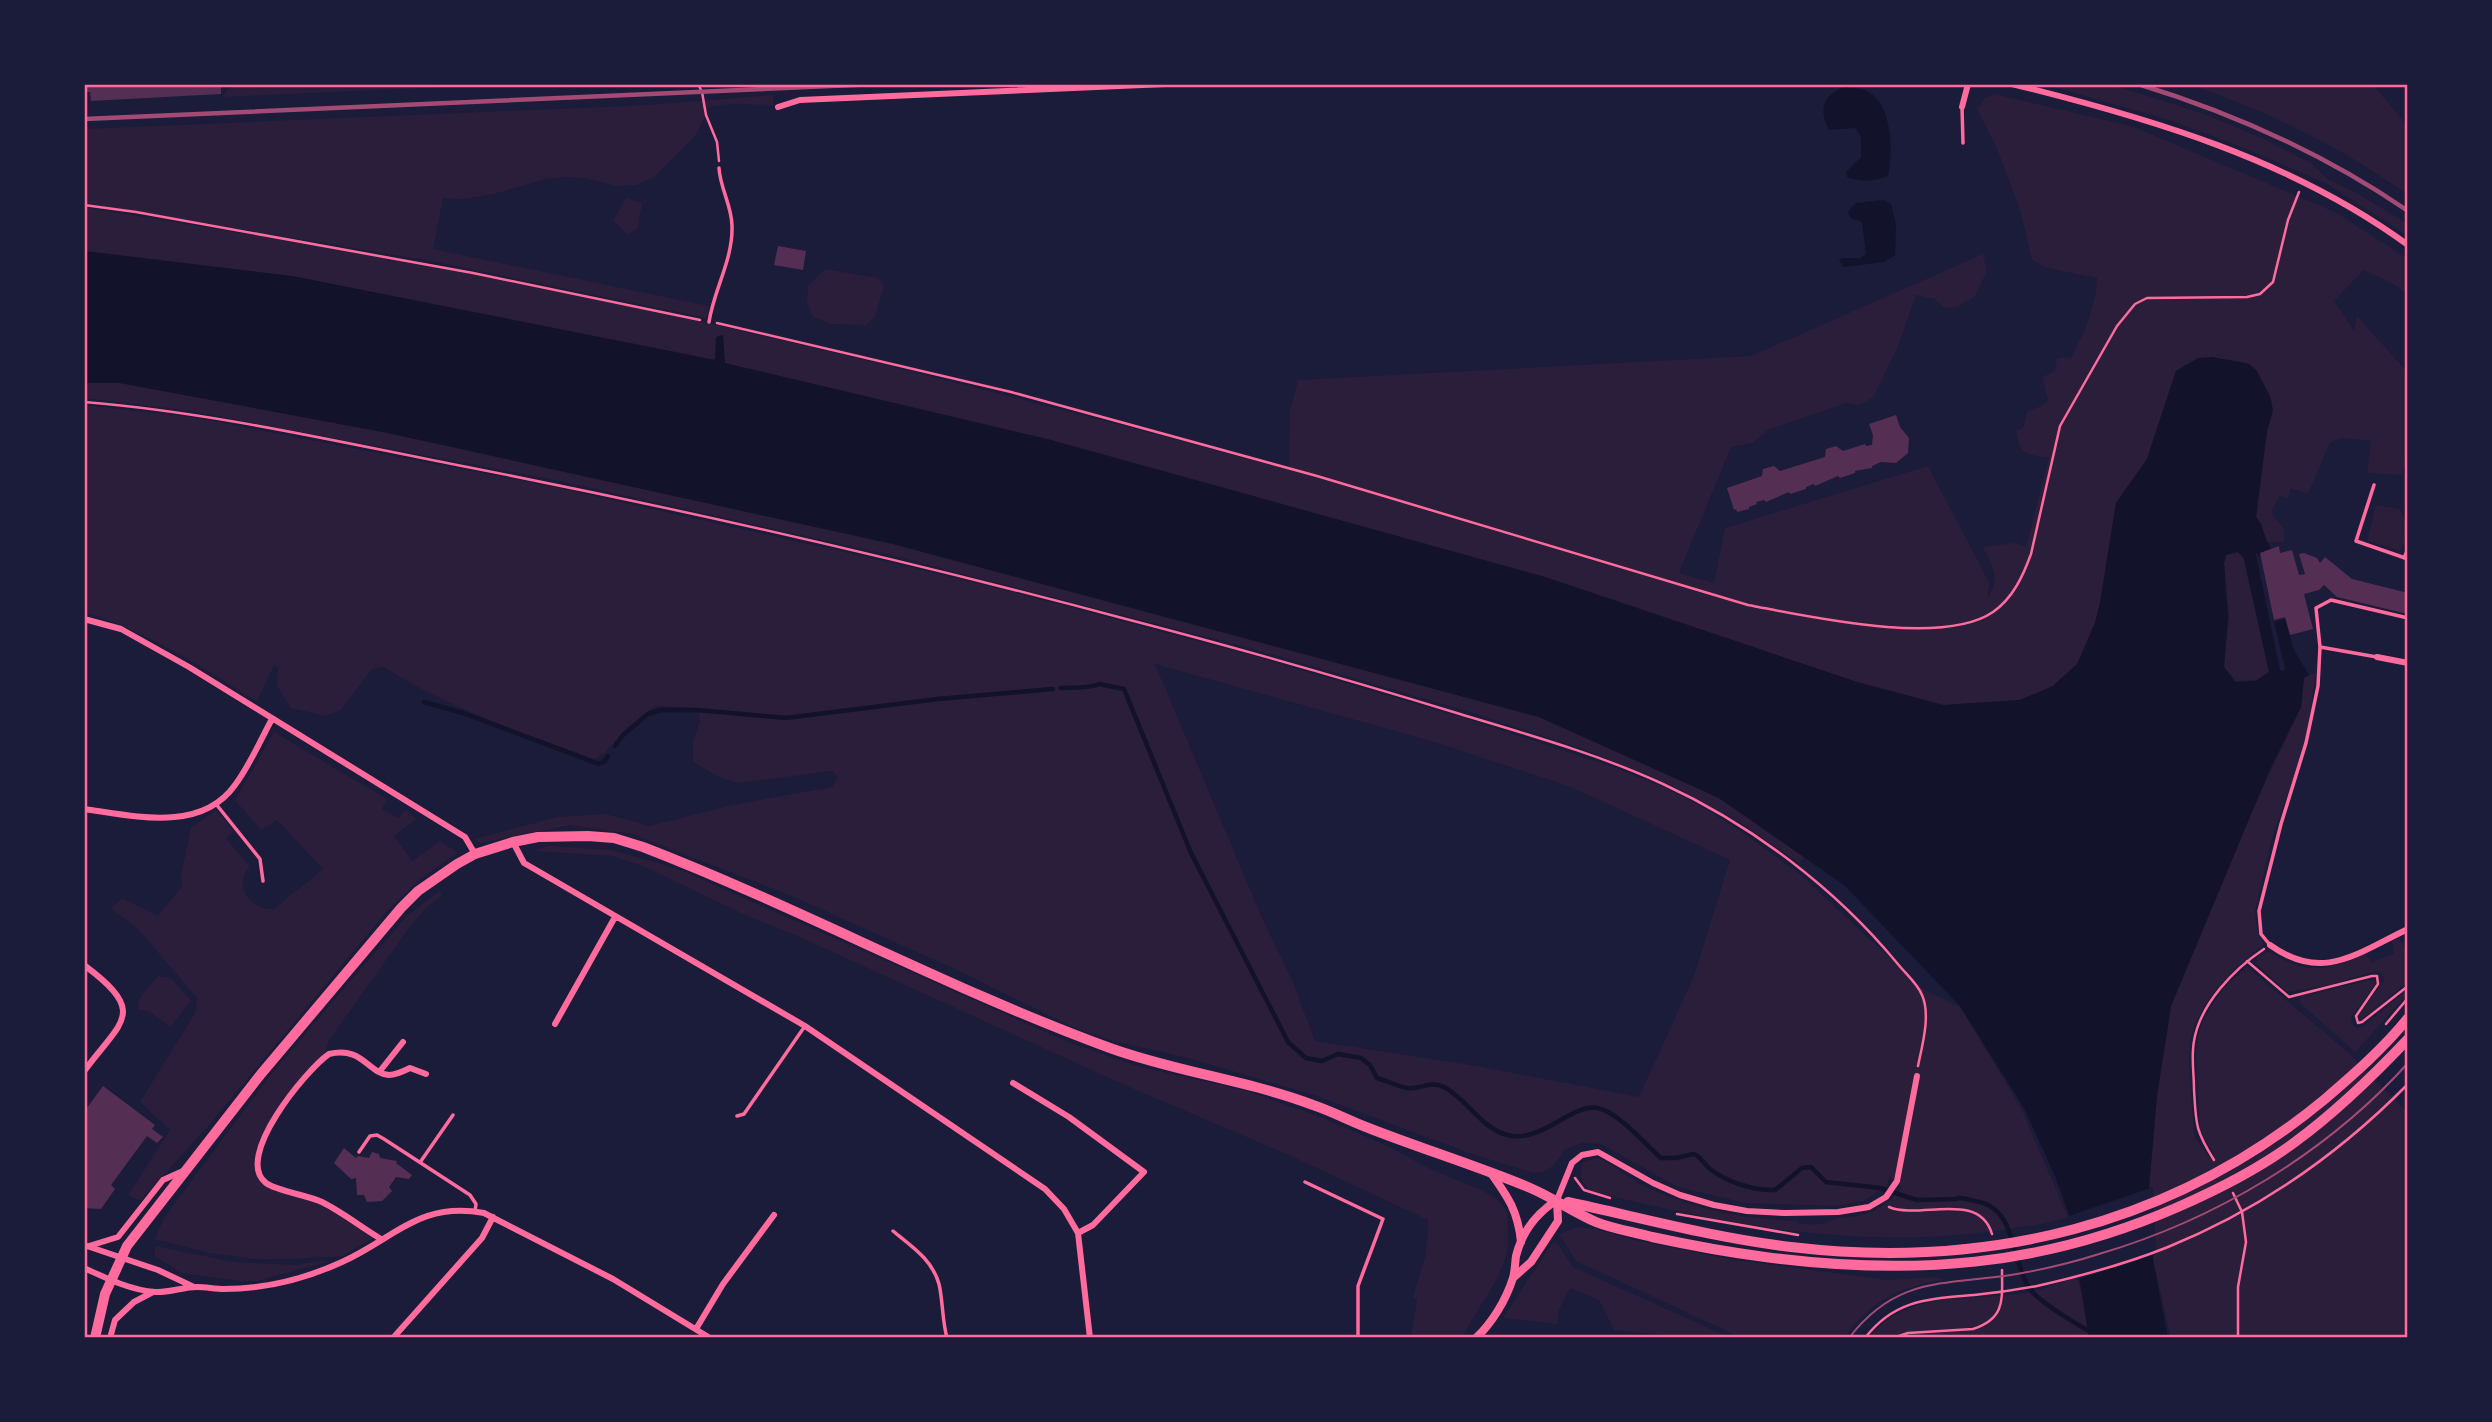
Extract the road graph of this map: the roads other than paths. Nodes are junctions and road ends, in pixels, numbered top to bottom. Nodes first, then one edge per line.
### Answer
1 (1165, 84) edge
2 (1968, 84) edge
3 (2012, 84) edge
4 (778, 107) dead end
5 (1962, 107) joint
6 (1963, 143) dead end
7 (719, 168) road end
8 (2408, 245) edge
9 (709, 322) road end
10 (2374, 485) dead end
11 (2408, 549) edge
12 (2406, 558) edge
13 (2408, 618) edge
14 (84, 619) edge
15 (2320, 647) junction
16 (2377, 657) joint
17 (2408, 663) edge
18 (272, 719) junction
19 (216, 804) junction
20 (84, 808) edge
21 (513, 842) junction
22 (475, 854) junction
23 (263, 881) dead end
24 (615, 917) junction
25 (2408, 929) edge
26 (2270, 945) joint
27 (84, 965) edge
28 (2408, 1018) edge
29 (555, 1024) dead end
30 (805, 1026) junction
31 (2408, 1039) edge
32 (403, 1042) dead end
33 (350, 1044) dead end
34 (345, 1052) junction
35 (85, 1070) edge
36 (380, 1071) junction
37 (426, 1074) dead end
38 (1917, 1076) road end
39 (1013, 1083) dead end
40 (453, 1115) dead end
41 (737, 1116) dead end
42 (359, 1152) dead end
43 (421, 1161) junction
44 (185, 1170) junction
45 (1490, 1172) junction
46 (1305, 1182) dead end
47 (1557, 1200) junction
48 (475, 1211) junction
49 (774, 1215) dead end
50 (493, 1217) junction
51 (893, 1231) dead end
52 (1078, 1233) junction
53 (381, 1240) junction
54 (1521, 1242) junction
55 (87, 1245) edge
56 (121, 1258) junction
57 (84, 1268) edge
58 (1513, 1278) junction
59 (111, 1280) junction
60 (194, 1287) junction
61 (153, 1292) junction
62 (1487, 1328) junction
63 (696, 1329) junction
64 (95, 1338) edge
65 (110, 1338) edge
66 (393, 1338) edge
67 (710, 1338) edge
68 (947, 1338) edge
69 (1090, 1338) edge
70 (1358, 1338) edge
71 (1476, 1338) edge
72 (1488, 1338) edge

1 - 4 street
2 - 5 street
3 - 8 street
5 - 6 lane
7 - 9 lane
10 - 12 lane
11 - 12 lane
13 - 15 lane
14 - 18 street
15 - 16 lane
15 - 26 lane
16 - 17 street
18 - 19 street
18 - 22 street
19 - 20 street
19 - 23 lane
21 - 22 main road
21 - 24 street
21 - 45 main road
22 - 44 main road
24 - 29 street
24 - 30 street
25 - 26 street
27 - 35 street
28 - 47 main road
30 - 41 lane
30 - 52 street
31 - 47 main road
32 - 36 street
33 - 34 street
34 - 36 street
34 - 53 street
36 - 37 street
38 - 47 street
39 - 52 street
40 - 43 lane
42 - 43 lane
43 - 48 lane
44 - 55 street
44 - 56 main road
45 - 47 main road
45 - 54 street
46 - 70 lane
47 - 54 street
47 - 58 street
48 - 50 street
48 - 53 street
49 - 63 street
50 - 63 street
50 - 66 street
51 - 68 lane
52 - 69 street
53 - 60 street
54 - 58 street
55 - 56 street
56 - 59 main road
56 - 60 street
57 - 59 street
58 - 62 street
59 - 61 street
59 - 64 main road
60 - 61 street
61 - 65 street
62 - 71 street
62 - 72 street
63 - 67 street

